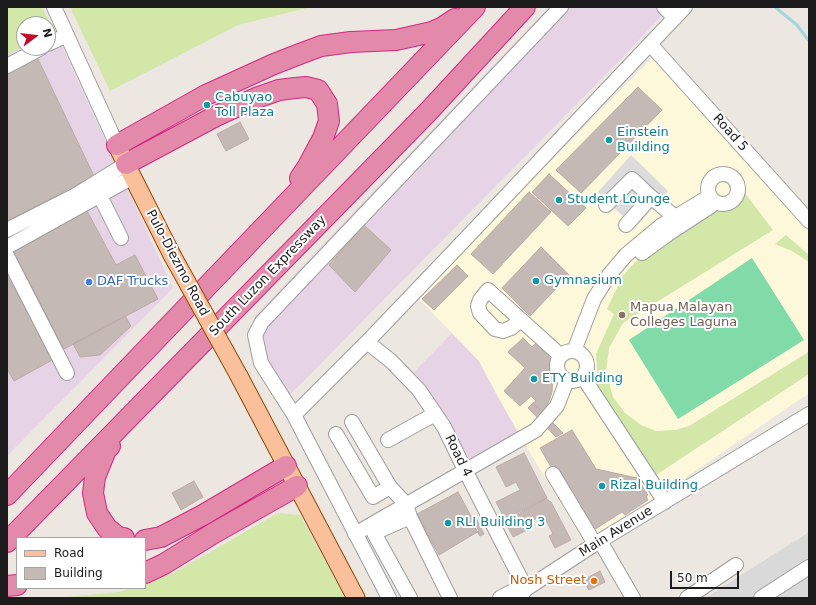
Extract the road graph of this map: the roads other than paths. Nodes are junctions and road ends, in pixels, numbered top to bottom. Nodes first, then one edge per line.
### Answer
1 (54, 7) edge
2 (471, 7) edge
3 (475, 7) edge
4 (525, 7) edge
5 (561, 7) edge
6 (664, 7) edge
7 (685, 7) edge
8 (675, 18) junction
9 (67, 35) junction
10 (56, 40) edge
11 (650, 44) junction
12 (26, 56) edge
13 (7, 66) edge
14 (117, 145) junction
15 (130, 171) junction
16 (100, 196) junction
17 (652, 197) junction
18 (606, 205) dead end
19 (675, 217) junction
20 (809, 221) edge
21 (269, 222) junction
22 (626, 225) dead end
23 (7, 230) edge
24 (121, 238) dead end
25 (7, 247) edge
26 (7, 256) edge
27 (521, 320) dead end
28 (367, 342) junction
29 (572, 354) junction
30 (67, 373) dead end
31 (583, 377) junction
32 (567, 380) junction
33 (139, 407) junction
34 (435, 414) junction
35 (809, 414) edge
36 (294, 415) junction
37 (352, 422) dead end
38 (336, 434) dead end
39 (388, 440) dead end
40 (286, 466) junction
41 (465, 470) junction
42 (553, 474) dead end
43 (297, 486) junction
44 (390, 487) junction
45 (7, 495) edge
46 (665, 502) junction
47 (408, 510) junction
48 (355, 534) junction
49 (118, 537) edge
50 (146, 540) edge
51 (7, 542) edge
52 (598, 543) junction
53 (736, 565) dead end
54 (809, 567) edge
55 (146, 573) edge
56 (522, 593) edge
57 (356, 598) edge
58 (389, 598) edge
59 (410, 598) edge
60 (450, 598) edge
61 (500, 598) edge
62 (633, 598) edge
63 (687, 598) edge
64 (761, 598) edge

1 - 9 street, Pulo-Diezmo Road
2 - 14 highway
3 - 21 highway
4 - 33 highway, South Luzon Expressway
5 - 36 street
6 - 8 street
7 - 8 street
8 - 11 street
9 - 10 street
9 - 14 street, Pulo-Diezmo Road
11 - 20 street, Road 5
11 - 28 street
12 - 13 street
14 - 15 main road, Pulo-Diezmo Road
15 - 16 street
15 - 21 highway
15 - 23 street
15 - 40 main road, Pulo-Diezmo Road, bridge
16 - 24 street
16 - 25 street
17 - 18 street
17 - 19 street
17 - 22 street
19 - 29 street
19 - 29 street
21 - 45 highway
26 - 30 street
27 - 29 street
28 - 34 street, Road 4
28 - 36 street
29 - 31 street
29 - 32 street
31 - 32 street
31 - 46 street
32 - 41 street
33 - 49 highway
33 - 51 highway, South Luzon Expressway
34 - 39 street
34 - 41 street, Road 4
35 - 46 street, Main Avenue
36 - 48 street
37 - 44 street
38 - 44 street
40 - 43 main road, Pulo-Diezmo Road
40 - 50 highway
41 - 47 street
41 - 56 street, Road 4
42 - 52 street
43 - 55 highway
43 - 57 main road, Pulo-Diezmo Road
44 - 47 street
46 - 52 street, Main Avenue
47 - 48 street
47 - 59 street
47 - 60 street
48 - 58 street
52 - 56 street, Main Avenue
52 - 62 street
53 - 63 street
54 - 64 street
56 - 61 street, Main Avenue

